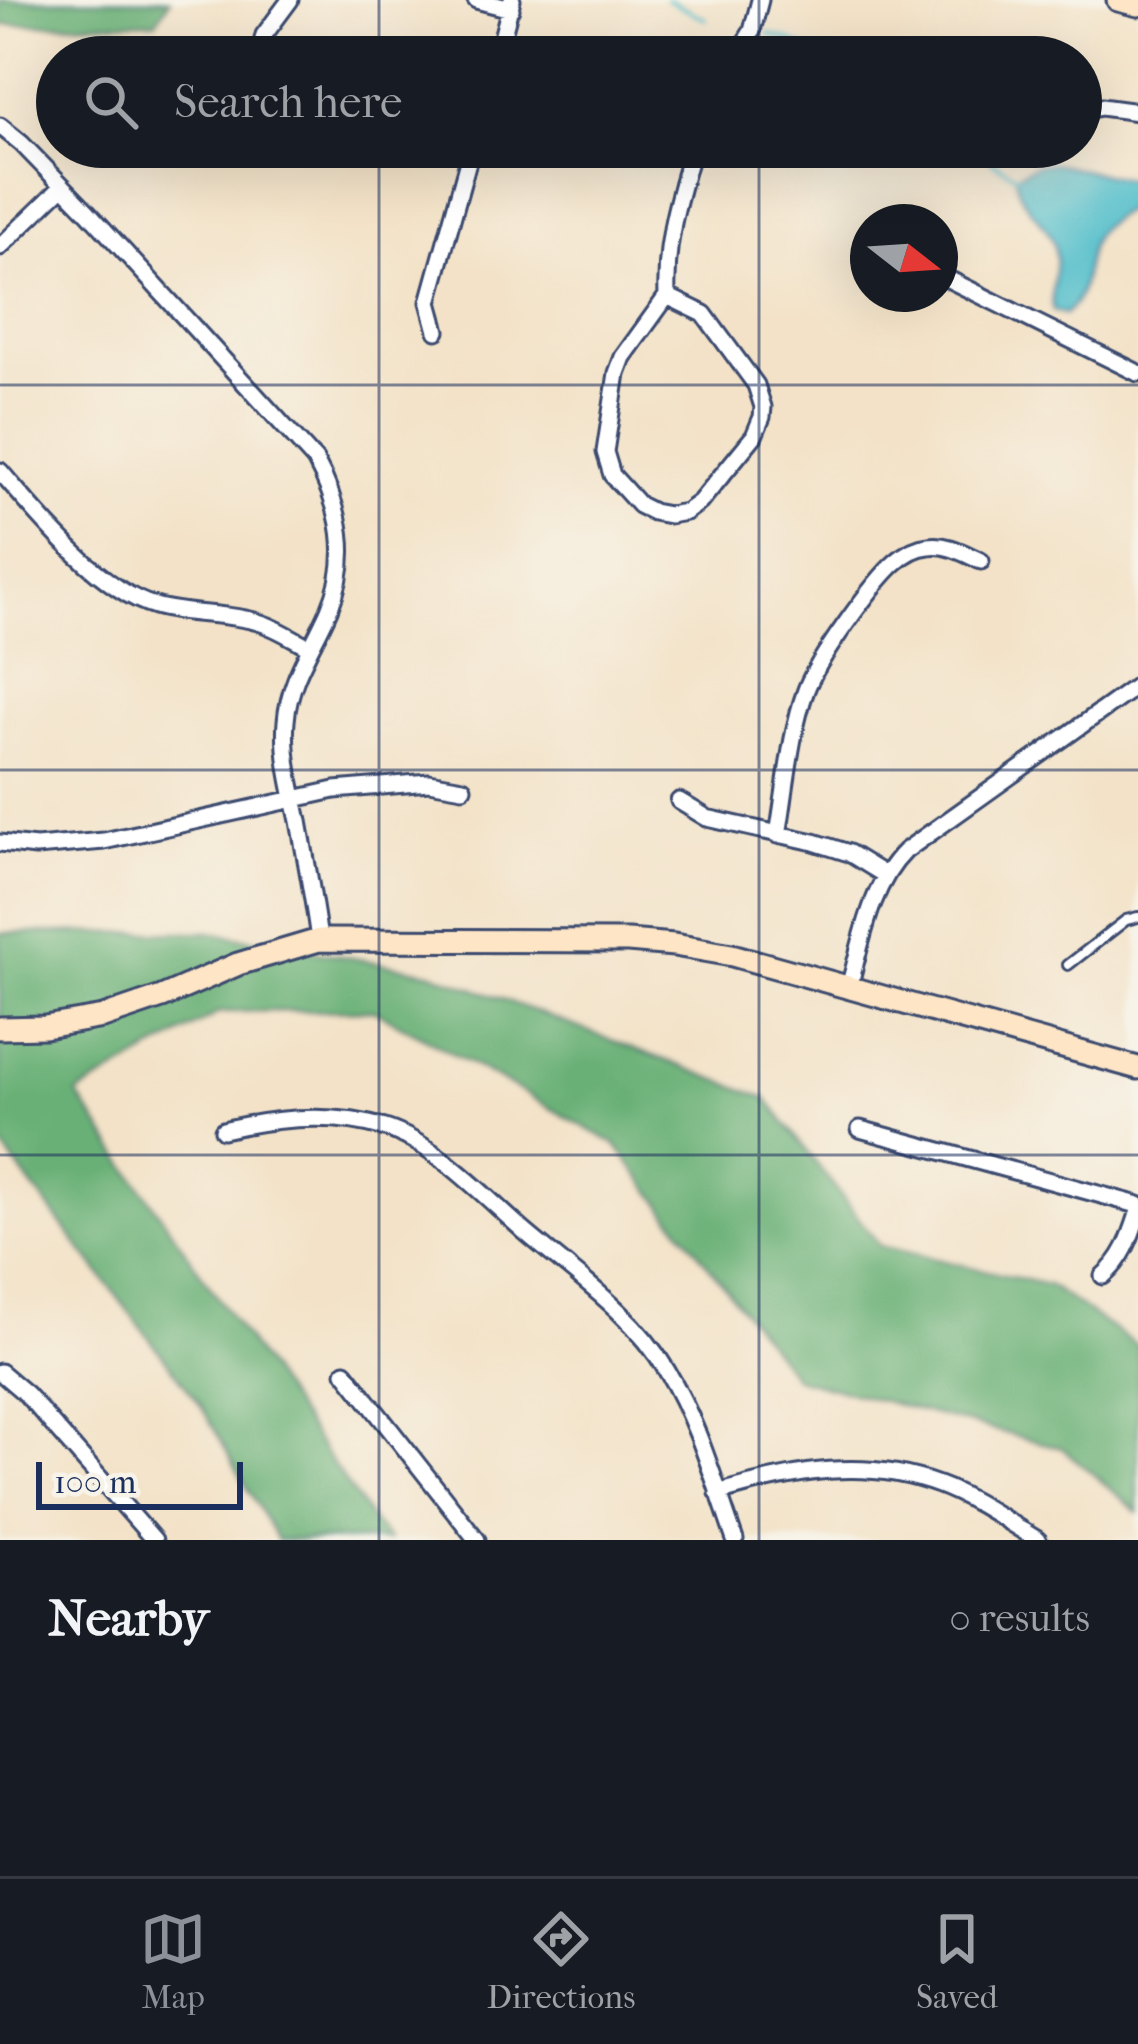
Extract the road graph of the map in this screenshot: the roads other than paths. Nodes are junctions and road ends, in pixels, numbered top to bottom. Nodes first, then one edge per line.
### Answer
1 (290, 0) edge
2 (476, 0) edge
3 (760, 0) edge
4 (1118, 0) edge
5 (512, 5) edge
6 (1138, 5) edge
7 (264, 36) edge
8 (503, 36) edge
9 (749, 36) edge
10 (1102, 107) edge
11 (1138, 112) edge
12 (0, 126) edge
13 (36, 158) edge
14 (45, 168) edge
15 (466, 168) edge
16 (688, 168) edge
17 (63, 186) junction
18 (0, 247) edge
19 (958, 283) edge
20 (667, 296) junction
21 (437, 331) dead end
22 (1138, 373) edge
23 (0, 471) edge
24 (981, 561) dead end
25 (309, 647) junction
26 (1138, 686) edge
27 (464, 788) dead end
28 (294, 799) junction
29 (679, 801) dead end
30 (778, 835) junction
31 (0, 843) edge
32 (885, 875) junction
33 (1138, 916) edge
34 (319, 940) junction
35 (1068, 965) dead end
36 (849, 987) junction
37 (0, 1028) edge
38 (1138, 1068) edge
39 (860, 1129) dead end
40 (223, 1130) dead end
41 (1138, 1210) edge
42 (1103, 1276) dead end
43 (0, 1372) edge
44 (345, 1372) dead end
45 (718, 1492) junction
46 (154, 1540) edge
47 (477, 1540) edge
48 (735, 1540) edge
49 (1038, 1540) edge

1 - 7 street
2 - 5 street
3 - 9 street
4 - 6 street
5 - 8 street
10 - 11 street
12 - 13 street
14 - 17 street
15 - 21 street
16 - 20 street
17 - 18 street
17 - 25 street
19 - 22 street
20 - 20 street
23 - 25 street
24 - 30 street
25 - 28 street
26 - 32 street
27 - 28 street
28 - 31 street
28 - 34 street
29 - 30 street
30 - 32 street
32 - 36 street
33 - 35 lane
34 - 36 street
34 - 37 street
36 - 38 street
39 - 41 street
40 - 45 street
41 - 42 street
43 - 46 street
44 - 47 street
45 - 48 street
45 - 49 street

